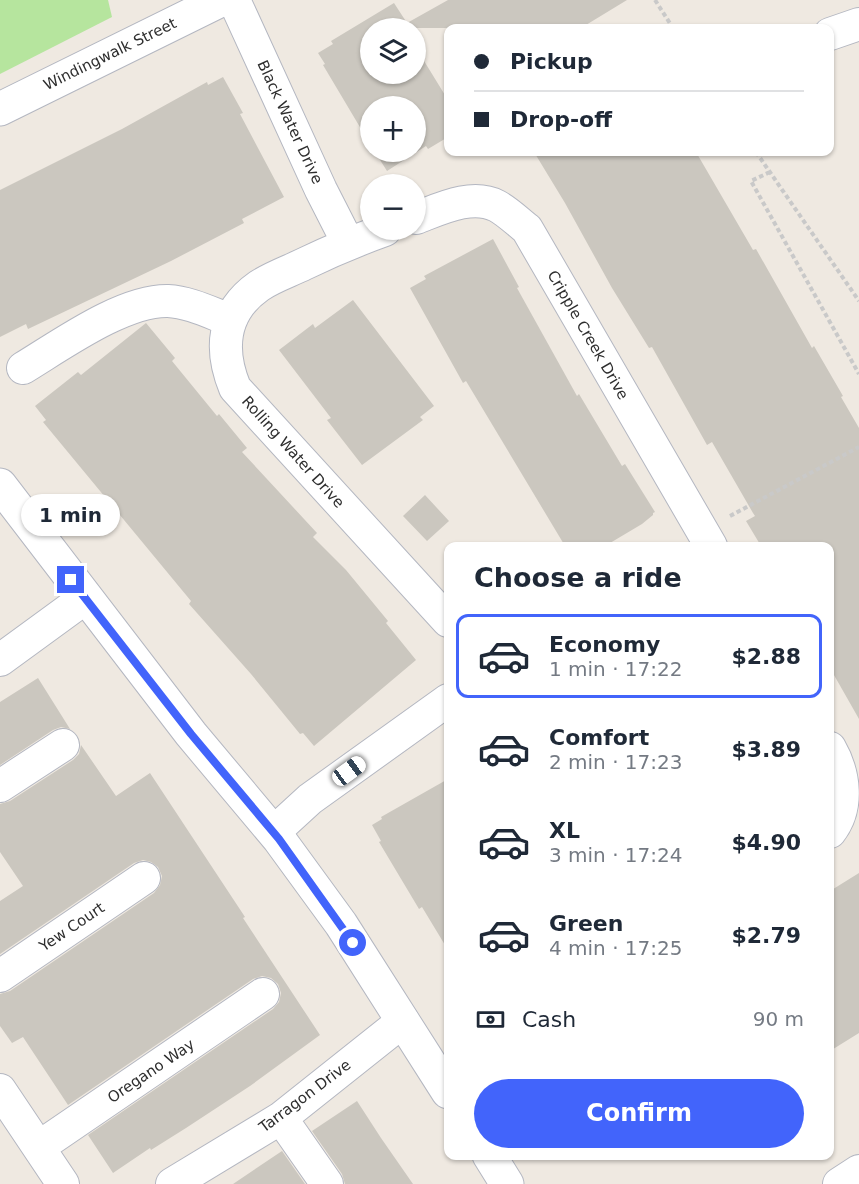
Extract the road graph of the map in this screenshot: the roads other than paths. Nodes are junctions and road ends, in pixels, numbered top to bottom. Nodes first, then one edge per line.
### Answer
1 (221, 0) edge
2 (234, 0) edge
3 (859, 24) edge
4 (834, 33) edge
5 (0, 109) edge
6 (426, 214) edge
7 (360, 239) edge
8 (348, 243) junction
9 (230, 320) junction
10 (23, 368) dead end
11 (0, 485) edge
12 (706, 539) edge
13 (85, 598) junction
14 (444, 617) edge
15 (0, 660) edge
16 (444, 703) edge
17 (63, 745) dead end
18 (834, 755) edge
19 (0, 786) edge
20 (834, 826) edge
21 (274, 832) junction
22 (144, 878) dead end
23 (0, 976) edge
24 (263, 994) dead end
25 (403, 1021) junction
26 (444, 1086) edge
27 (0, 1090) edge
28 (281, 1118) junction
29 (39, 1147) junction
30 (492, 1160) edge
31 (859, 1171) edge
32 (63, 1184) edge
33 (172, 1184) edge
34 (327, 1184) edge
35 (507, 1184) edge
36 (838, 1184) edge

1 - 5 street, Windingwalk Street
2 - 8 street, Black Water Drive
3 - 4 street
6 - 12 street, Cripple Creek Drive
7 - 8 street
8 - 9 street, Rolling Water Drive
9 - 10 street
9 - 14 street, Rolling Water Drive
11 - 13 street
13 - 15 street
13 - 21 street
16 - 21 street
17 - 19 street
18 - 20 street
21 - 25 street
22 - 23 street, Yew Court
24 - 29 street, Oregano Way
25 - 26 street
25 - 28 street, Tarragon Drive
27 - 29 street
28 - 33 street, Tarragon Drive
28 - 34 street
29 - 32 street
30 - 35 street
31 - 36 street

